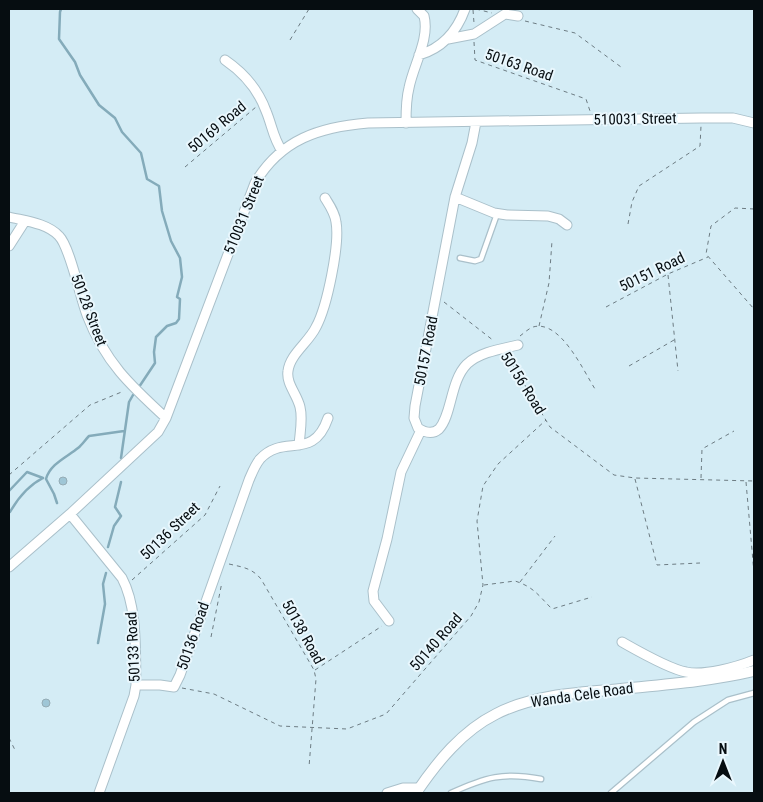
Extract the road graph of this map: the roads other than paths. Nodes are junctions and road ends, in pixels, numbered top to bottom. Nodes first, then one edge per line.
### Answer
1 (416, 9) edge
2 (465, 9) edge
3 (520, 18) road end
4 (448, 38) junction
5 (419, 55) junction
6 (225, 60) dead end
7 (406, 122) junction
8 (476, 122) junction
9 (754, 123) edge
10 (282, 151) junction
11 (455, 197) junction
12 (325, 198) dead end
13 (496, 214) junction
14 (9, 217) edge
15 (25, 221) junction
16 (567, 225) dead end
17 (9, 246) edge
18 (460, 258) dead end
19 (517, 342) road end
20 (166, 418) junction
21 (328, 418) dead end
22 (421, 430) junction
23 (299, 445) junction
24 (70, 514) junction
25 (9, 567) edge
26 (389, 621) road end
27 (622, 642) dead end
28 (754, 660) edge
29 (754, 671) edge
30 (136, 685) junction
31 (754, 693) edge
32 (541, 779) dead end
33 (417, 791) edge
34 (99, 793) edge
35 (387, 793) edge
36 (451, 793) edge
37 (611, 793) edge

1 - 5 street
2 - 4 street
3 - 4 street
4 - 5 street
5 - 7 street
6 - 10 street
7 - 8 street, 510031 Street
7 - 10 street, 510031 Street
8 - 9 street, 510031 Street
8 - 11 street
10 - 20 street, 510031 Street
11 - 13 street
11 - 22 street, 50157 Road
12 - 23 street
13 - 16 street
13 - 18 lane
14 - 15 street, 50128 Street
15 - 17 street
15 - 20 street, 50128 Street
19 - 22 street
20 - 24 street, 510031 Street
21 - 23 street, 50136 Road
22 - 26 street
23 - 30 street, 50136 Road
24 - 25 street, 510031 Street
24 - 30 street, 50133 Road
27 - 28 street
29 - 33 street, Wanda Cele Road
30 - 34 street, 50133 Road
31 - 37 lane
32 - 36 lane
33 - 35 street

